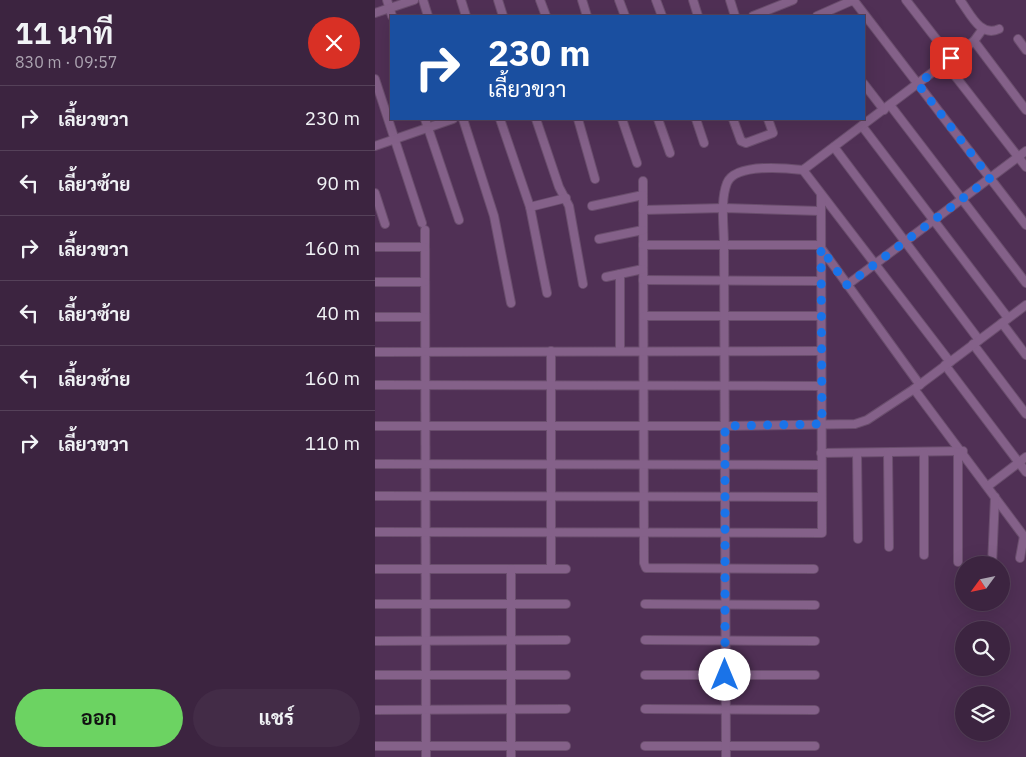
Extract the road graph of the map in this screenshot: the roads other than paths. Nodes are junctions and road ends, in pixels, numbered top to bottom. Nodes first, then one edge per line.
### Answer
1 (414, 0) edge
2 (423, 0) edge
3 (461, 0) edge
4 (498, 0) edge
5 (541, 0) edge
6 (582, 0) edge
7 (619, 0) edge
8 (656, 0) edge
9 (693, 0) edge
10 (730, 0) edge
11 (768, 0) edge
12 (793, 0) edge
13 (906, 0) edge
14 (960, 0) edge
15 (388, 4) edge
16 (771, 9) junction
17 (375, 13) edge
18 (428, 15) edge
19 (466, 15) edge
20 (503, 15) edge
21 (546, 15) edge
22 (587, 15) edge
23 (625, 15) edge
24 (662, 15) edge
25 (698, 15) edge
26 (735, 15) edge
27 (756, 15) edge
28 (819, 15) edge
29 (865, 15) edge
30 (865, 15) edge
31 (999, 29) dead end
32 (982, 30) junction
33 (1018, 39) dead end
34 (974, 40) junction
35 (1026, 50) edge
36 (948, 60) junction
37 (375, 79) edge
38 (918, 84) junction
39 (865, 85) edge
40 (887, 107) junction
41 (1026, 110) edge
42 (425, 120) edge
43 (450, 120) edge
44 (463, 120) edge
45 (500, 120) edge
46 (536, 120) edge
47 (578, 120) edge
48 (622, 120) edge
49 (658, 120) edge
50 (696, 120) edge
51 (733, 120) edge
52 (768, 120) edge
53 (862, 126) junction
54 (428, 128) junction
55 (395, 139) junction
56 (704, 143) dead end
57 (375, 146) edge
58 (834, 147) junction
59 (1026, 150) edge
60 (670, 153) dead end
61 (1018, 157) junction
62 (637, 163) dead end
63 (1026, 167) edge
64 (803, 170) junction
65 (990, 178) junction
66 (595, 180) dead end
67 (643, 182) dead end
68 (375, 193) edge
69 (643, 195) junction
70 (821, 195) junction
71 (566, 198) junction
72 (962, 198) junction
73 (592, 206) dead end
74 (530, 207) junction
75 (724, 208) junction
76 (643, 210) junction
77 (821, 211) junction
78 (459, 220) dead end
79 (934, 220) junction
80 (385, 224) dead end
81 (1026, 225) edge
82 (643, 230) junction
83 (599, 239) dead end
84 (904, 242) junction
85 (643, 245) junction
86 (724, 245) junction
87 (375, 247) edge
88 (425, 247) junction
89 (821, 247) junction
90 (874, 265) junction
91 (643, 269) junction
92 (620, 274) junction
93 (606, 277) dead end
94 (724, 279) junction
95 (643, 280) junction
96 (821, 281) junction
97 (375, 282) edge
98 (425, 282) junction
99 (1026, 283) edge
100 (583, 284) dead end
101 (847, 285) junction
102 (547, 293) dead end
103 (511, 303) dead end
104 (1026, 305) edge
105 (643, 316) junction
106 (724, 316) junction
107 (821, 316) junction
108 (375, 317) edge
109 (425, 317) junction
110 (1005, 321) junction
111 (976, 342) junction
112 (551, 351) junction
113 (620, 351) junction
114 (644, 351) junction
115 (724, 351) junction
116 (821, 351) junction
117 (375, 352) edge
118 (425, 353) junction
119 (1026, 355) edge
120 (948, 364) junction
121 (375, 385) edge
122 (551, 385) junction
123 (644, 385) junction
124 (725, 385) junction
125 (425, 386) junction
126 (821, 386) junction
127 (917, 387) junction
128 (1026, 414) edge
129 (822, 424) junction
130 (375, 426) edge
131 (425, 426) junction
132 (551, 426) junction
133 (644, 426) junction
134 (725, 426) junction
135 (961, 452) junction
136 (821, 453) junction
137 (857, 453) junction
138 (924, 453) junction
139 (888, 454) junction
140 (1026, 457) edge
141 (1019, 462) junction
142 (375, 464) edge
143 (551, 464) junction
144 (644, 464) junction
145 (725, 464) junction
146 (425, 465) junction
147 (821, 465) junction
148 (1026, 472) edge
149 (988, 486) junction
150 (375, 496) edge
151 (551, 496) junction
152 (425, 497) junction
153 (644, 497) junction
154 (725, 497) junction
155 (821, 497) junction
156 (995, 497) junction
157 (375, 532) edge
158 (425, 532) junction
159 (551, 532) junction
160 (644, 532) junction
161 (725, 532) junction
162 (1025, 537) edge
163 (858, 539) dead end
164 (889, 547) dead end
165 (924, 555) dead end
166 (958, 556) edge
167 (992, 556) edge
168 (1020, 558) dead end
169 (511, 568) junction
170 (551, 568) junction
171 (375, 569) edge
172 (425, 569) junction
173 (566, 569) dead end
174 (725, 569) junction
175 (814, 569) dead end
176 (375, 604) edge
177 (511, 604) junction
178 (566, 604) dead end
179 (645, 604) dead end
180 (725, 604) junction
181 (425, 605) junction
182 (815, 605) dead end
183 (511, 640) junction
184 (566, 640) dead end
185 (645, 640) dead end
186 (725, 640) junction
187 (375, 641) edge
188 (425, 641) junction
189 (815, 641) dead end
190 (511, 674) junction
191 (375, 675) edge
192 (425, 675) junction
193 (566, 675) dead end
194 (645, 675) dead end
195 (725, 675) junction
196 (815, 675) dead end
197 (511, 709) junction
198 (566, 709) dead end
199 (645, 709) dead end
200 (726, 709) junction
201 (375, 710) edge
202 (426, 710) junction
203 (815, 710) dead end
204 (375, 746) edge
205 (426, 746) junction
206 (511, 746) junction
207 (566, 746) dead end
208 (645, 746) dead end
209 (726, 746) junction
210 (815, 746) dead end
211 (426, 757) edge
212 (511, 757) edge
213 (726, 757) edge

1 - 15 street
2 - 18 street
3 - 19 street
4 - 20 street
5 - 21 street
6 - 22 street
7 - 23 street
8 - 24 street
9 - 25 street
10 - 26 street
11 - 16 street
12 - 16 street
13 - 36 street
14 - 32 street
15 - 17 street
16 - 27 street
28 - 30 street
29 - 38 street
31 - 32 street
32 - 34 street
33 - 35 street
34 - 36 street
34 - 41 street
36 - 38 street
36 - 61 street
37 - 55 street
38 - 40 street
38 - 65 street
39 - 40 street
40 - 53 street
40 - 72 street
42 - 54 street
43 - 54 street
44 - 103 street
45 - 74 street
46 - 71 street
47 - 66 street
48 - 62 street
49 - 60 street
50 - 56 street
51 - 52 street
53 - 58 street
53 - 79 street
54 - 55 street
54 - 78 street
55 - 57 street
55 - 88 street
58 - 64 street
58 - 84 street
59 - 61 street
61 - 63 street
61 - 65 street
64 - 70 street
64 - 75 street
65 - 72 street
65 - 81 street
67 - 69 street
68 - 80 street
69 - 73 street
69 - 76 street
70 - 77 street
70 - 90 street
71 - 74 street
71 - 100 street
72 - 79 street
72 - 99 street
74 - 102 street
75 - 76 street
75 - 77 street
75 - 86 street
76 - 82 street
77 - 89 street
79 - 84 street
79 - 110 street
82 - 83 street
82 - 85 street
84 - 90 street
84 - 111 street
85 - 86 street
85 - 91 street
86 - 89 street
86 - 94 street
87 - 88 street
88 - 98 street
89 - 96 street
89 - 101 street
90 - 101 street
90 - 120 street
91 - 92 street
91 - 95 street
92 - 93 street
92 - 113 street
94 - 95 street
94 - 96 street
94 - 106 street
95 - 105 street
96 - 107 street
97 - 98 street
98 - 109 street
101 - 127 street
104 - 110 street
105 - 106 street
105 - 114 street
106 - 107 street
106 - 115 street
107 - 116 street
108 - 109 street
109 - 118 street
110 - 111 street
110 - 119 street
111 - 120 street
111 - 128 street
112 - 113 street
112 - 118 street
112 - 122 street
113 - 114 street
114 - 115 street
114 - 123 street
115 - 116 street
115 - 124 street
116 - 126 street
117 - 118 street
118 - 125 street
120 - 127 street
120 - 141 street
121 - 125 street
122 - 123 street
122 - 125 street
122 - 132 street
123 - 124 street
123 - 133 street
124 - 126 street
124 - 134 street
125 - 131 street
126 - 129 street
127 - 129 street
127 - 135 street
129 - 134 street
129 - 136 street
130 - 131 street
131 - 132 street
131 - 146 street
132 - 133 street
132 - 143 street
133 - 134 street
133 - 144 street
134 - 145 street
135 - 138 street
135 - 149 street
135 - 166 street
136 - 137 street
136 - 147 street
137 - 139 street
137 - 163 street
138 - 139 street
138 - 165 street
139 - 164 street
140 - 141 street
141 - 148 street
141 - 149 street
142 - 146 street
143 - 144 street
143 - 146 street
143 - 151 street
144 - 145 street
144 - 153 street
145 - 147 street
145 - 154 street
146 - 152 street
147 - 155 street
149 - 156 street
150 - 152 street
151 - 152 street
151 - 153 street
151 - 159 street
152 - 158 street
153 - 154 street
153 - 160 street
154 - 155 street
154 - 161 street
155 - 161 street
156 - 162 street
156 - 167 street
157 - 158 street
158 - 159 street
158 - 172 street
159 - 160 street
159 - 170 street
160 - 161 street
160 - 174 street
161 - 174 street
162 - 168 street
169 - 170 street
169 - 172 street
169 - 177 street
170 - 173 street
171 - 172 street
172 - 181 street
174 - 175 street
174 - 180 street
176 - 181 street
177 - 178 street
177 - 181 street
177 - 183 street
179 - 180 street
180 - 182 street
180 - 186 street
181 - 188 street
183 - 184 street
183 - 188 street
183 - 190 street
185 - 186 street
186 - 189 street
186 - 195 street
187 - 188 street
188 - 192 street
190 - 192 street
190 - 193 street
190 - 197 street
191 - 192 street
192 - 202 street
194 - 195 street
195 - 196 street
195 - 200 street
197 - 198 street
197 - 202 street
197 - 206 street
199 - 200 street
200 - 203 street
200 - 209 street
201 - 202 street
202 - 205 street
204 - 205 street
205 - 206 street
205 - 211 street
206 - 207 street
206 - 212 street
208 - 209 street
209 - 210 street
209 - 213 street

